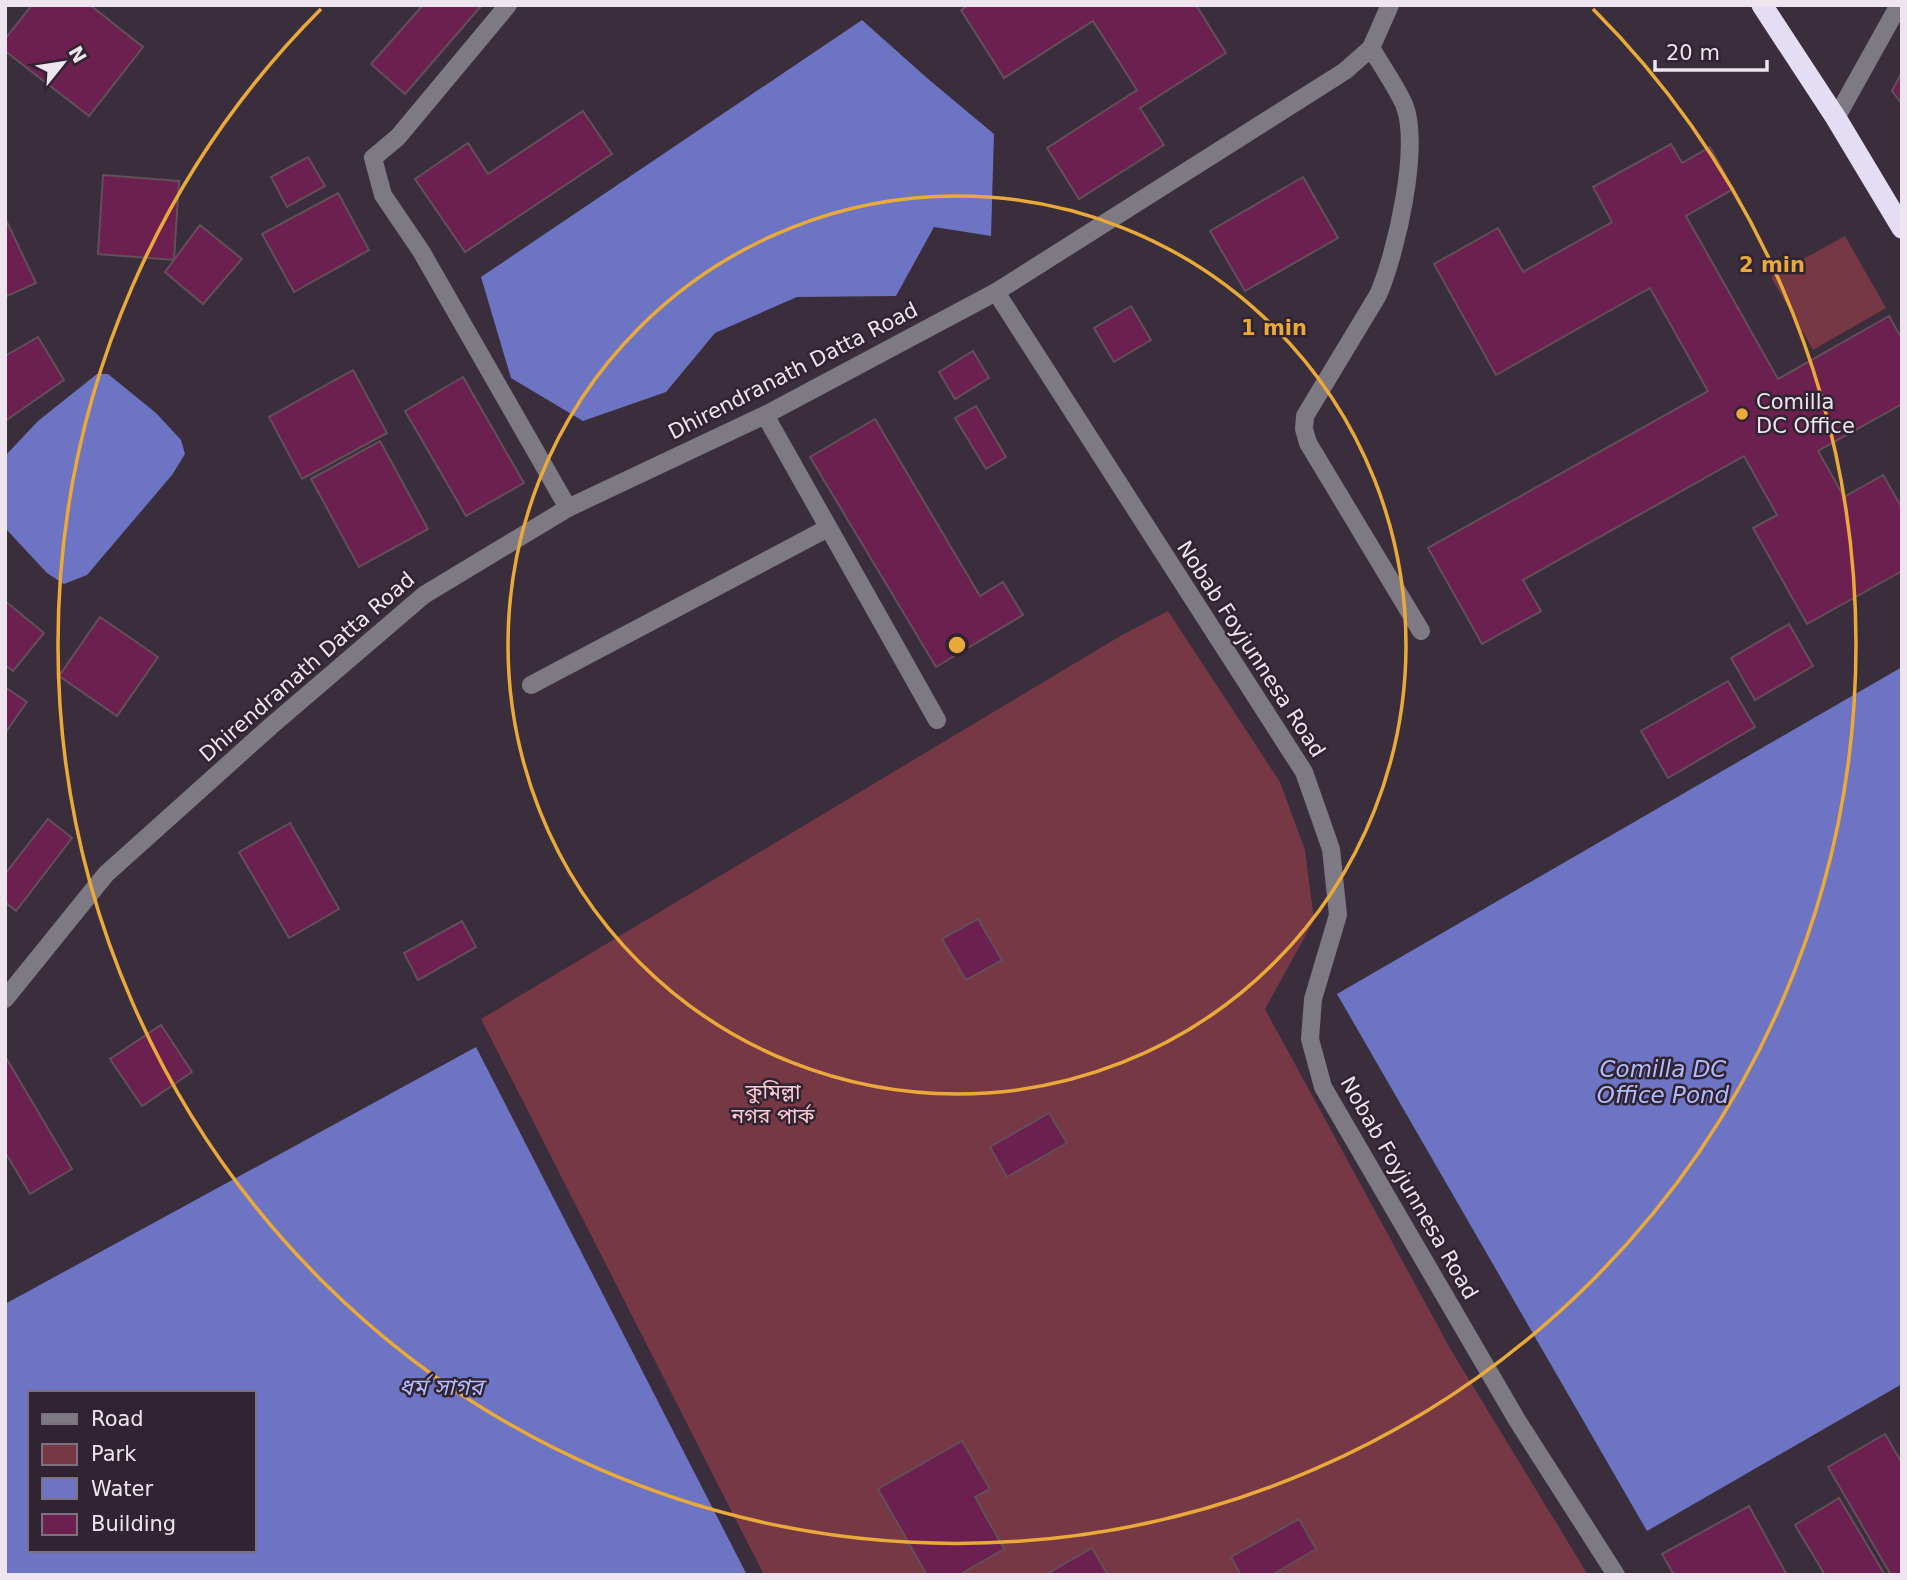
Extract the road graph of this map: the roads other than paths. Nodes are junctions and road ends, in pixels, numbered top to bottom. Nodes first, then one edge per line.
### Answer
1 (508, 5) edge
2 (1390, 5) edge
3 (1762, 5) edge
4 (1899, 5) edge
5 (1371, 48) junction
6 (1836, 118) junction
7 (1902, 228) edge
8 (996, 292) junction
9 (765, 415) junction
10 (568, 508) junction
11 (828, 528) junction
12 (1421, 631) dead end
13 (531, 685) dead end
14 (937, 720) dead end
15 (5, 999) edge
16 (1616, 1575) edge

1 - 10 street
2 - 5 street
3 - 6 highway
4 - 6 street
5 - 8 street, Dhirendranath Datta Road
5 - 12 street
6 - 7 highway
8 - 9 street, Dhirendranath Datta Road
8 - 16 street, Nobab Foyjunnesa Road
9 - 10 street, Dhirendranath Datta Road
9 - 11 street
10 - 15 street, Dhirendranath Datta Road
11 - 13 street
11 - 14 street

